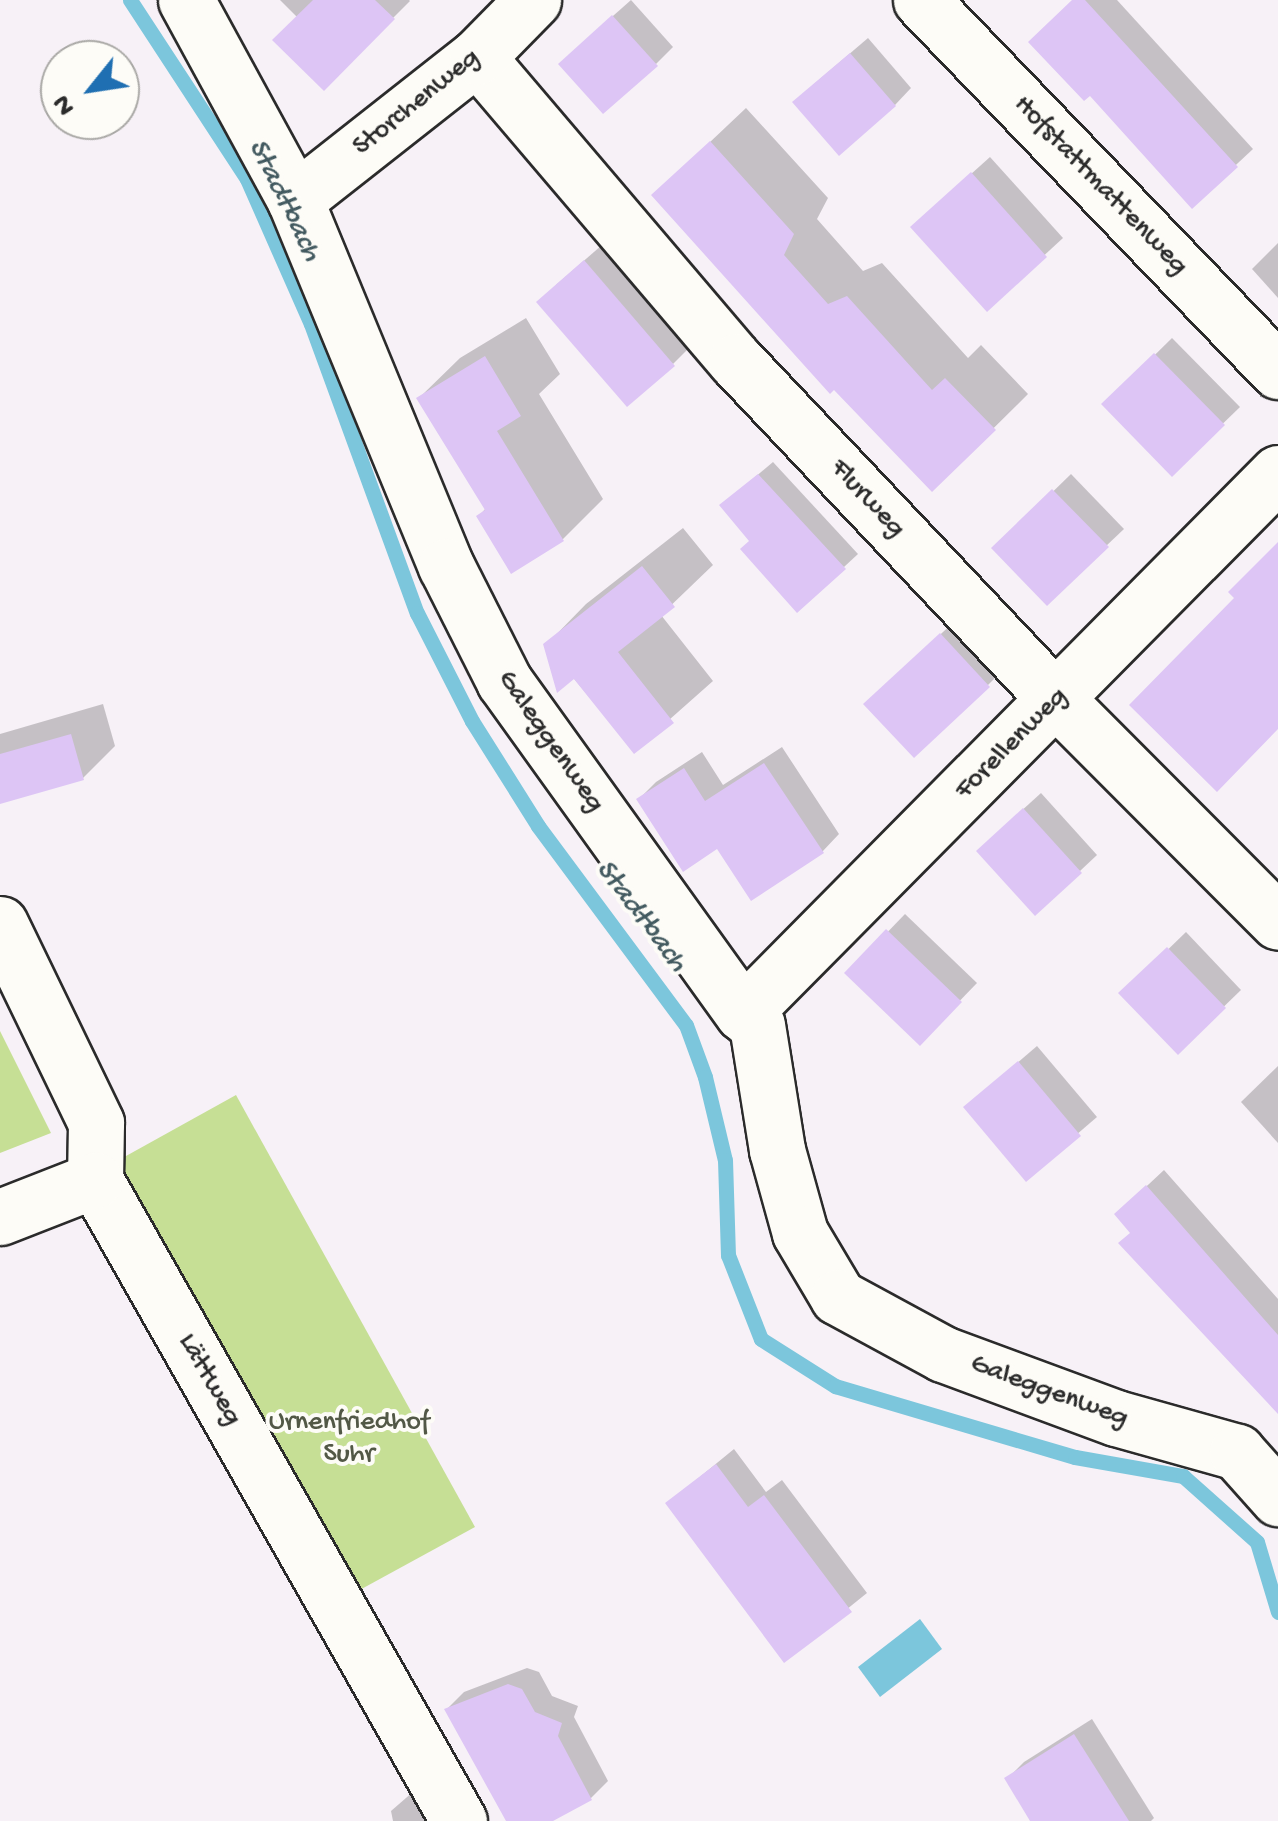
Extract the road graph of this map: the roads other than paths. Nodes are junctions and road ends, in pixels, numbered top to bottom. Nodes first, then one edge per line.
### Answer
1 (186, 0) edge
2 (534, 0) edge
3 (921, 0) edge
4 (477, 57) junction
5 (295, 200) junction
6 (1278, 371) edge
7 (1278, 473) edge
8 (1056, 700) junction
9 (1278, 922) edge
10 (0, 924) edge
11 (743, 1013) junction
12 (95, 1180) junction
13 (0, 1217) edge
14 (1278, 1498) edge
15 (459, 1821) edge

1 - 5 street, Galeggenweg
2 - 4 street, Storchenweg
3 - 6 street, Hofstattmattenweg
4 - 5 street, Storchenweg
4 - 8 street, Flurweg
5 - 11 street, Galeggenweg
7 - 8 street, Forellenweg
8 - 9 street, Flurweg
8 - 11 street, Forellenweg
10 - 12 street
11 - 14 street, Galeggenweg
12 - 13 street
12 - 15 street, Lättweg

